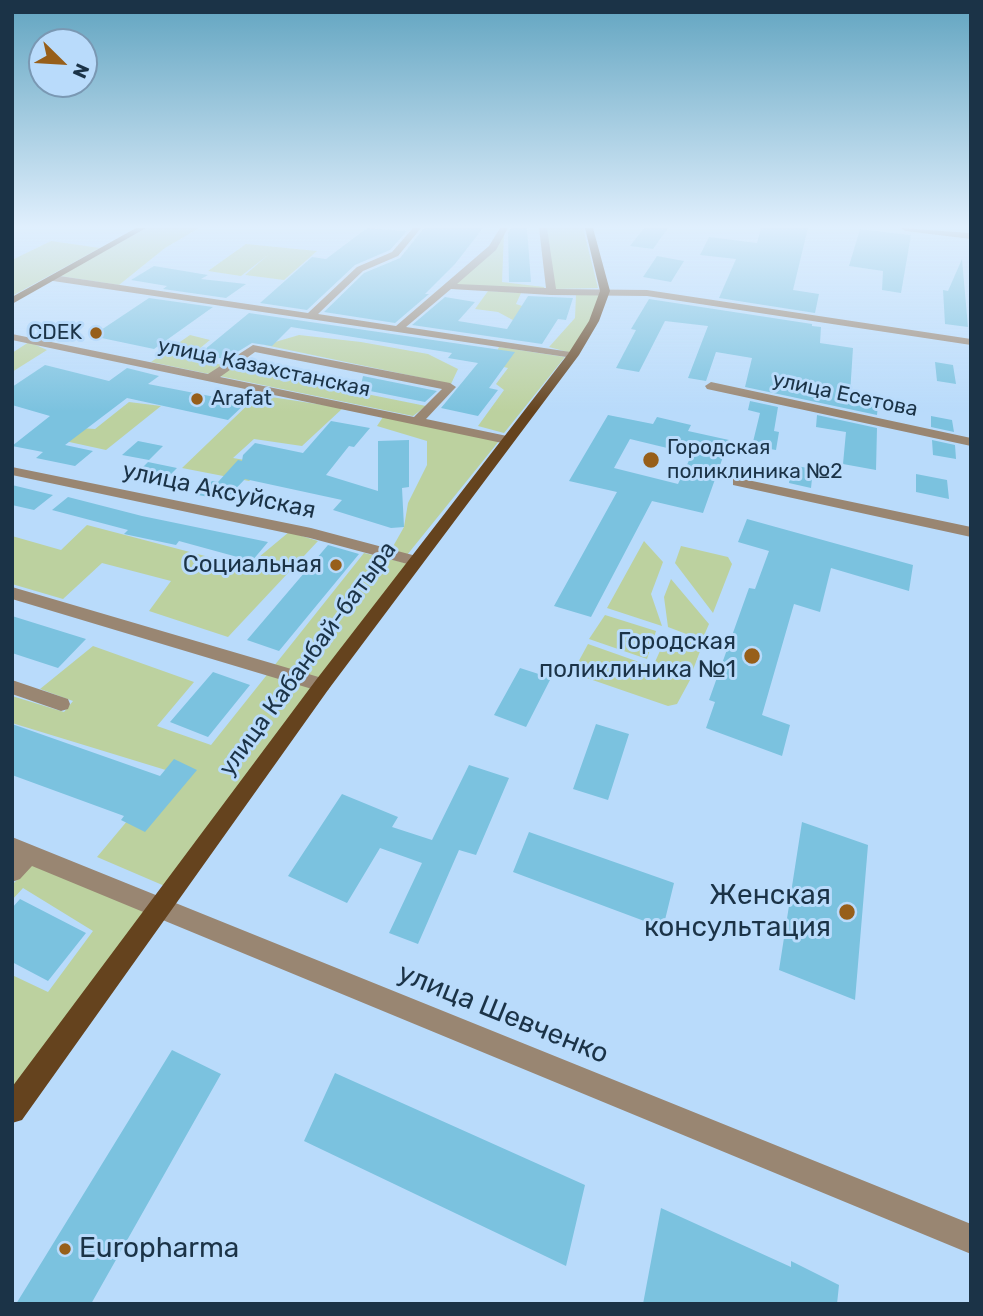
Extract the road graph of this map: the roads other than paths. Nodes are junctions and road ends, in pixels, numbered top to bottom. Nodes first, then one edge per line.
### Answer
1 (33, 289) edge
2 (133, 289) edge
3 (338, 289) edge
4 (442, 289) edge
5 (506, 289) edge
6 (551, 292) joint
7 (605, 292) junction
8 (12, 301) edge
9 (311, 315) junction
10 (399, 328) junction
11 (12, 337) edge
12 (971, 342) edge
13 (573, 355) junction
14 (211, 378) junction
15 (711, 386) dead end
16 (417, 421) junction
17 (507, 440) junction
18 (971, 442) edge
19 (12, 471) edge
20 (738, 482) dead end
21 (971, 532) edge
22 (415, 561) junction
23 (12, 593) edge
24 (322, 685) junction
25 (12, 687) edge
26 (61, 704) dead end
27 (21, 850) edge
28 (12, 872) edge
29 (160, 908) junction
30 (12, 1110) edge
31 (971, 1239) edge

1 - 8 main road
2 - 9 street
3 - 9 street
4 - 10 street
5 - 6 street
6 - 7 street
7 - 12 street
7 - 13 main road, улица Кабанбай-батыра
9 - 10 street
10 - 13 street
11 - 14 street, улица Казахстанская
13 - 17 main road, улица Кабанбай-батыра
14 - 16 street, улица Казахстанская
14 - 16 street
15 - 18 street, улица Есетова
16 - 17 street, улица Казахстанская
17 - 22 main road, улица Кабанбай-батыра
19 - 22 street, улица Аксуйская
20 - 21 street
22 - 24 main road, улица Кабанбай-батыра
23 - 24 street
24 - 29 main road, улица Кабанбай-батыра
25 - 26 street
27 - 28 street
27 - 29 street, улица Шевченко
29 - 30 main road, улица Кабанбай-батыра
29 - 31 street, улица Шевченко

